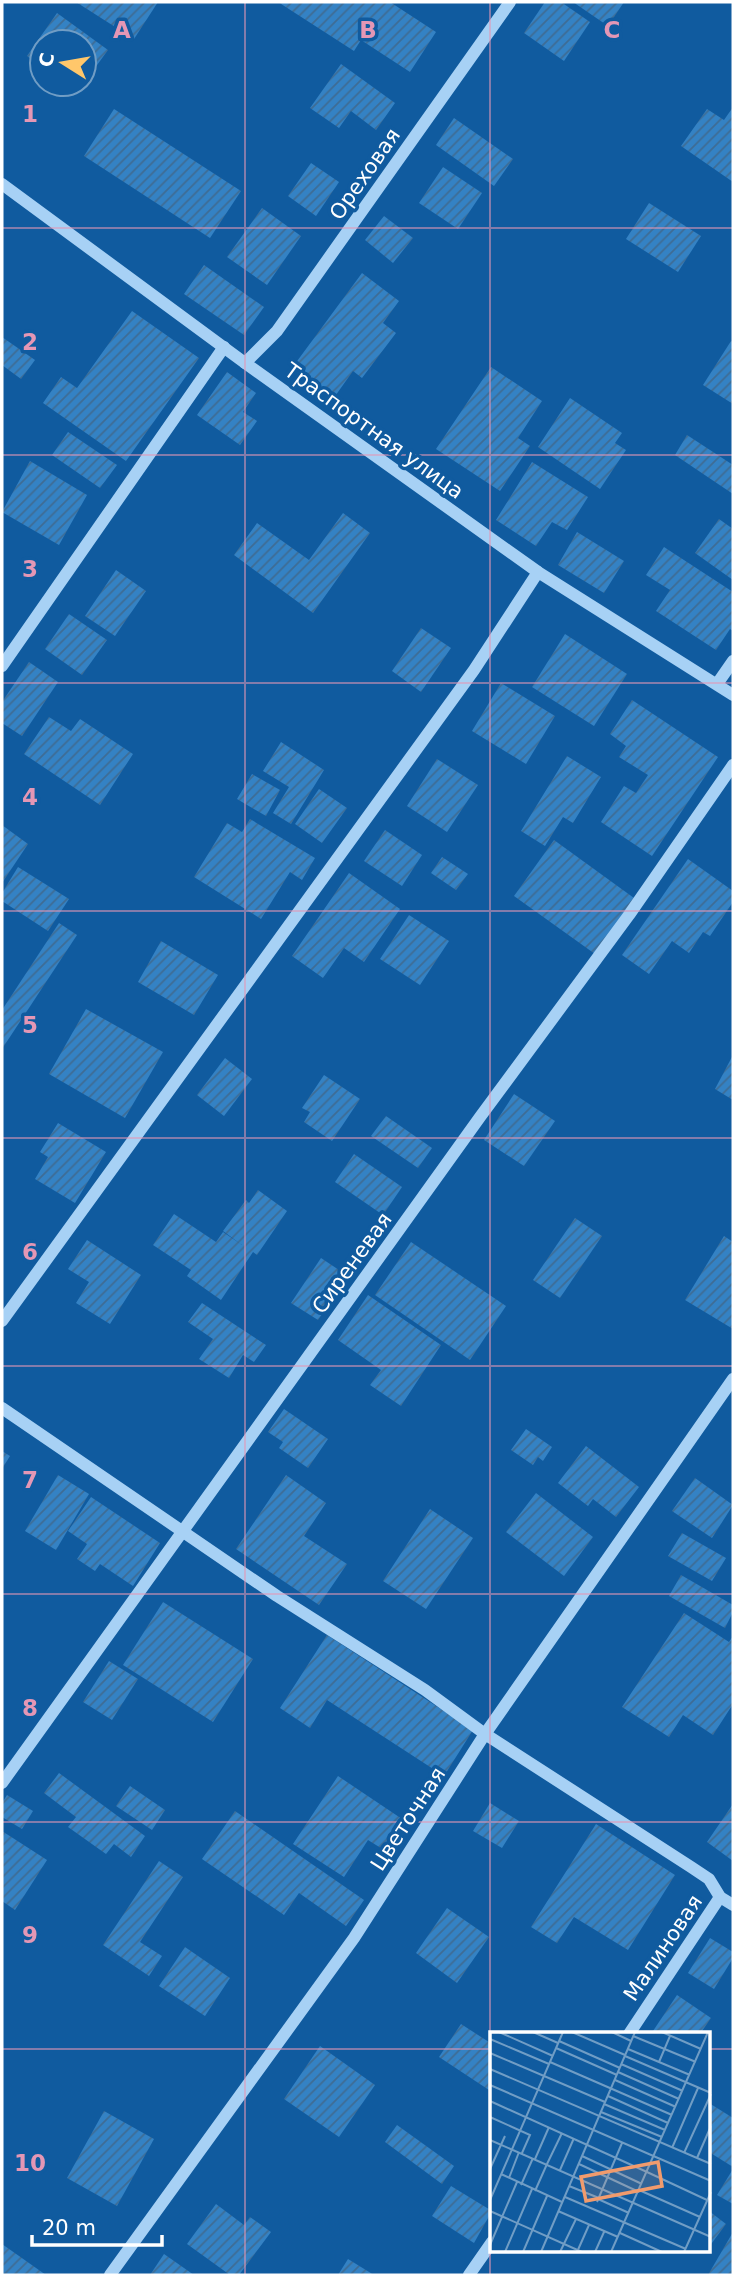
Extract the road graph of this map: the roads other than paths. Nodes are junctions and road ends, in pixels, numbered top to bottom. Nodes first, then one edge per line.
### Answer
1 (510, 2) edge
2 (2, 184) edge
3 (224, 347) junction
4 (245, 363) junction
5 (538, 572) junction
6 (733, 661) edge
7 (2, 666) edge
8 (717, 684) junction
9 (733, 695) edge
10 (733, 765) edge
11 (2, 1321) edge
12 (733, 1380) edge
13 (2, 1408) edge
14 (183, 1532) junction
15 (485, 1734) junction
16 (2, 1783) edge
17 (720, 1897) junction
18 (733, 1905) edge
19 (630, 2032) edge
20 (490, 2245) edge
21 (110, 2275) edge
22 (469, 2275) edge

1 - 4 street, Ореховая
2 - 3 street, Траспортная улица
3 - 4 street, Траспортная улица
3 - 7 street
4 - 5 street, Траспортная улица
5 - 8 street, Траспортная улица
5 - 11 street
6 - 8 street
8 - 9 street, Траспортная улица
10 - 14 street, Сиреневая
12 - 15 street, Цветочная
13 - 14 street
14 - 15 street
14 - 16 street, Сиреневая
15 - 17 street
15 - 21 street, Цветочная
17 - 18 street, Малиновая
17 - 19 street, Малиновая
20 - 22 street

